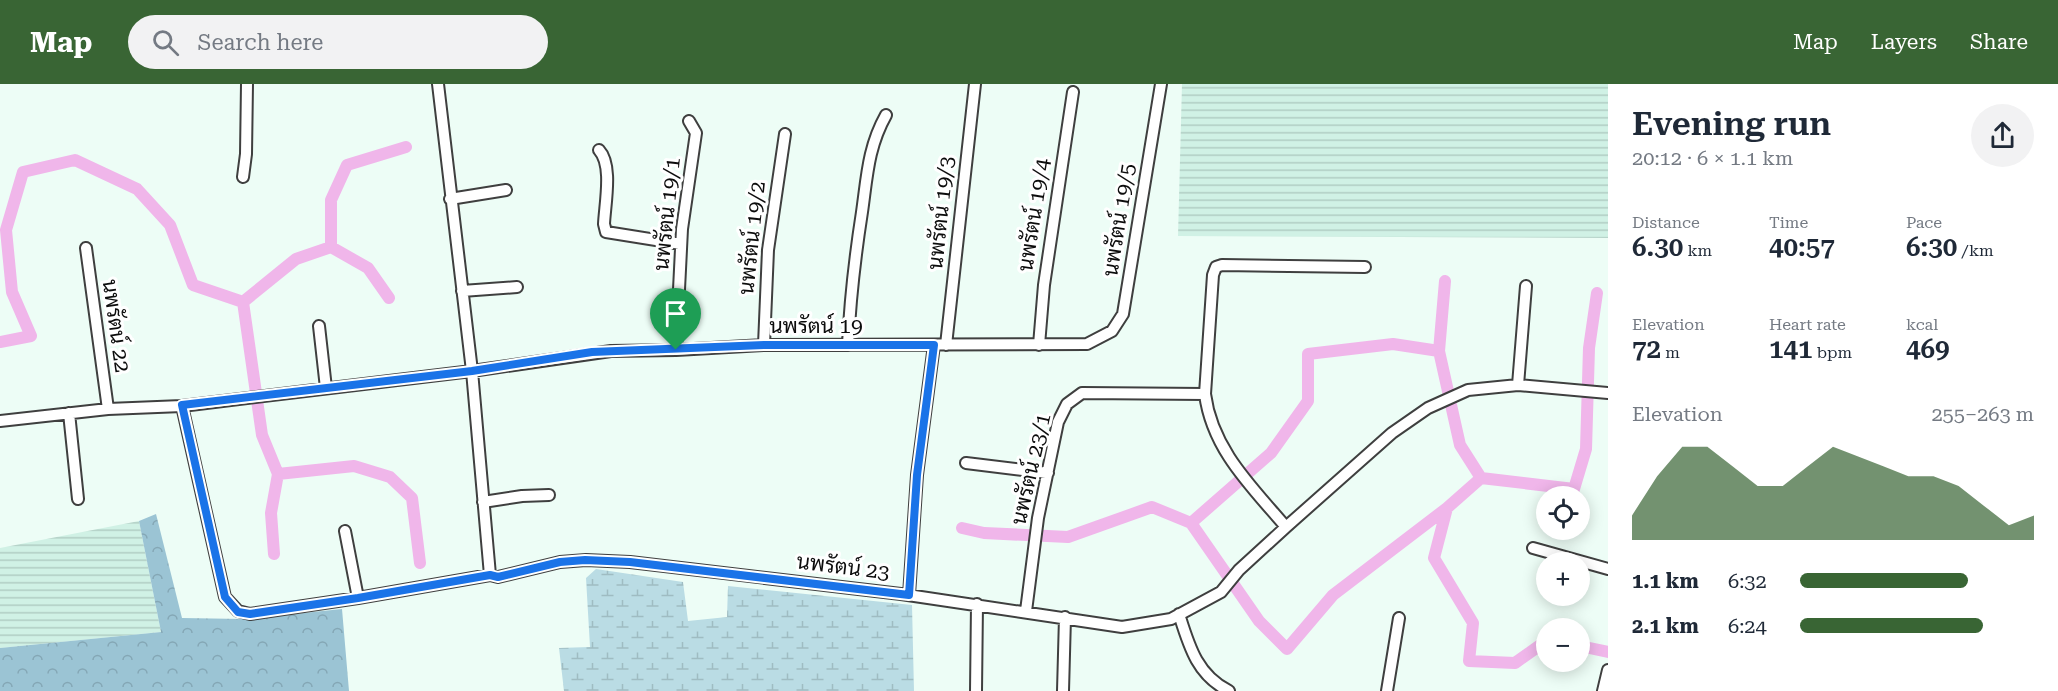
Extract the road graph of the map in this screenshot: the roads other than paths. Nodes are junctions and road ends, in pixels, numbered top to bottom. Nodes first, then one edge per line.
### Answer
1 (247, 84) edge
2 (438, 84) edge
3 (975, 84) edge
4 (1161, 84) edge
5 (1073, 92) dead end
6 (885, 115) dead end
7 (689, 121) dead end
8 (785, 134) dead end
9 (599, 150) dead end
10 (243, 177) dead end
11 (506, 190) dead end
12 (450, 199) junction
13 (681, 244) junction
14 (86, 248) dead end
15 (1365, 267) dead end
16 (1526, 286) dead end
17 (517, 287) dead end
18 (462, 291) junction
19 (319, 326) dead end
20 (1087, 344) joint
21 (764, 345) junction
22 (848, 345) junction
23 (934, 345) junction
24 (946, 345) junction
25 (1039, 345) junction
26 (676, 350) junction
27 (472, 371) junction
28 (1518, 385) junction
29 (326, 388) junction
30 (1606, 393) edge
31 (1205, 394) junction
32 (182, 405) junction
33 (108, 409) junction
34 (69, 413) junction
35 (0, 421) edge
36 (966, 463) dead end
37 (1048, 473) junction
38 (549, 495) dead end
39 (78, 499) dead end
40 (483, 502) junction
41 (1286, 527) junction
42 (345, 531) dead end
43 (1533, 548) dead end
44 (1608, 569) edge
45 (490, 575) junction
46 (909, 595) junction
47 (358, 598) junction
48 (977, 604) junction
49 (1026, 611) junction
50 (1179, 614) junction
51 (1065, 617) junction
52 (1399, 618) dead end
53 (1608, 670) edge
54 (976, 691) edge
55 (1063, 691) edge
56 (1229, 691) edge
57 (1387, 691) edge
58 (1603, 691) edge

1 - 10 street
2 - 12 street
3 - 24 street, นพรัตน์ 19/3
4 - 20 street, นพรัตน์ 19/5
5 - 25 street, นพรัตน์ 19/4
6 - 22 street
7 - 13 street, นพรัตน์ 19/1
8 - 21 street, นพรัตน์ 19/2
9 - 13 street
11 - 12 street
12 - 18 street
13 - 26 street, นพรัตน์ 19/1
14 - 33 street, นพรัตน์ 22
15 - 31 street
16 - 28 street
17 - 18 street
18 - 27 street
19 - 29 street
20 - 25 street, นพรัตน์ 19
21 - 22 street, นพรัตน์ 19
21 - 26 street, นพรัตน์ 19
22 - 23 street, นพรัตน์ 19
23 - 24 street, นพรัตน์ 19
23 - 46 street
24 - 25 street, นพรัตน์ 19
26 - 27 street, นพรัตน์ 19
27 - 29 street, นพรัตน์ 19
27 - 40 street
28 - 30 street
28 - 41 street
29 - 32 street, นพรัตน์ 19
31 - 37 street, นพรัตน์ 23/1
31 - 41 street
32 - 33 street, นพรัตน์ 19
32 - 47 street, นพรัตน์ 23
33 - 34 street, นพรัตน์ 19
34 - 35 street, นพรัตน์ 19
34 - 39 street
36 - 37 street
37 - 49 street, นพรัตน์ 23/1
38 - 40 street
40 - 45 street
41 - 50 street, นพรัตน์ 23
42 - 47 street
43 - 44 street
45 - 46 street, นพรัตน์ 23
45 - 47 street, นพรัตน์ 23
46 - 48 street, นพรัตน์ 23
48 - 49 street, นพรัตน์ 23
48 - 54 street
49 - 51 street, นพรัตน์ 23
50 - 51 street, นพรัตน์ 23
50 - 56 street
51 - 55 street
52 - 57 street
53 - 58 street

